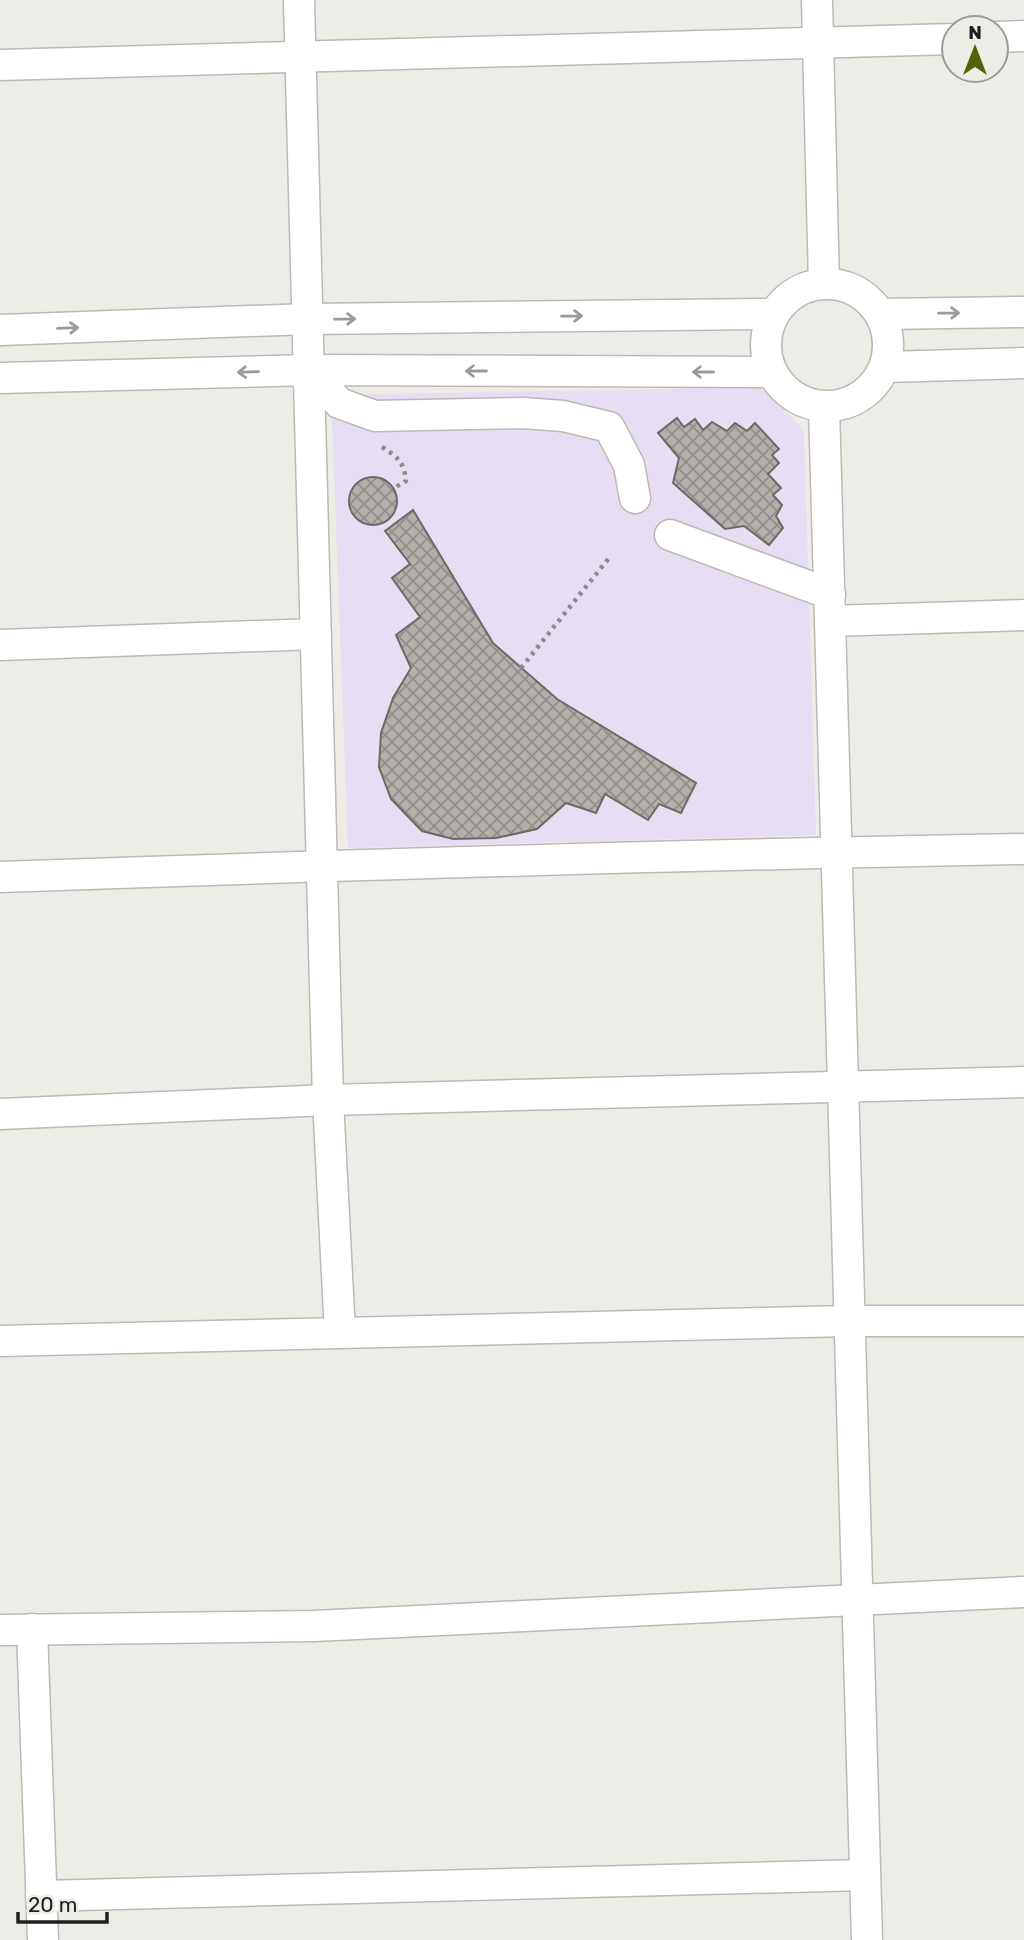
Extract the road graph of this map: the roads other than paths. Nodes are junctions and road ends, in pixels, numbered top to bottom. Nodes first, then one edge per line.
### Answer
1 (299, 0) edge
2 (817, 0) edge
3 (940, 39) edge
4 (818, 43) junction
5 (301, 57) junction
6 (0, 65) edge
7 (824, 284) junction
8 (1024, 312) edge
9 (774, 314) junction
10 (881, 314) junction
11 (308, 319) junction
12 (0, 330) edge
13 (1024, 363) edge
14 (885, 367) junction
15 (310, 370) junction
16 (772, 372) junction
17 (0, 378) edge
18 (824, 407) junction
19 (635, 498) dead end
20 (670, 535) dead end
21 (830, 607) junction
22 (1024, 615) edge
23 (316, 634) junction
24 (0, 645) edge
25 (1024, 849) edge
26 (836, 852) junction
27 (322, 866) junction
28 (0, 877) edge
29 (1024, 1082) edge
30 (843, 1088) junction
31 (328, 1100) junction
32 (0, 1114) edge
33 (850, 1321) junction
34 (1024, 1321) edge
35 (340, 1333) junction
36 (0, 1341) edge
37 (1024, 1592) edge
38 (857, 1600) junction
39 (32, 1629) junction
40 (0, 1630) edge
41 (865, 1875) junction
42 (41, 1896) junction
43 (43, 1940) edge
44 (867, 1940) edge

1 - 5 street
2 - 4 street
3 - 4 street
4 - 5 street
4 - 7 street
5 - 6 street
5 - 11 street
7 - 9 street
7 - 10 street
10 -> 8 street
11 -> 9 street
9 - 16 street
10 - 14 street
12 -> 11 street
11 - 15 street
13 - 14 street
14 - 18 street
16 -> 15 street
15 -> 17 street
15 - 19 street
15 - 23 street
16 - 18 street
18 - 21 street
20 - 21 street
21 - 22 street
21 - 26 street
23 - 24 street
23 - 27 street
25 - 26 street
26 - 27 street
26 - 30 street
27 - 28 street
27 - 31 street
29 - 30 street
30 - 31 street
30 - 33 street
31 - 32 street
31 - 35 street
33 - 34 street
33 - 35 street
33 - 38 street
35 - 36 street
37 - 38 street
38 - 39 street
38 - 41 street
39 - 40 street
39 - 42 street
41 - 42 street
41 - 44 street
42 - 43 street

